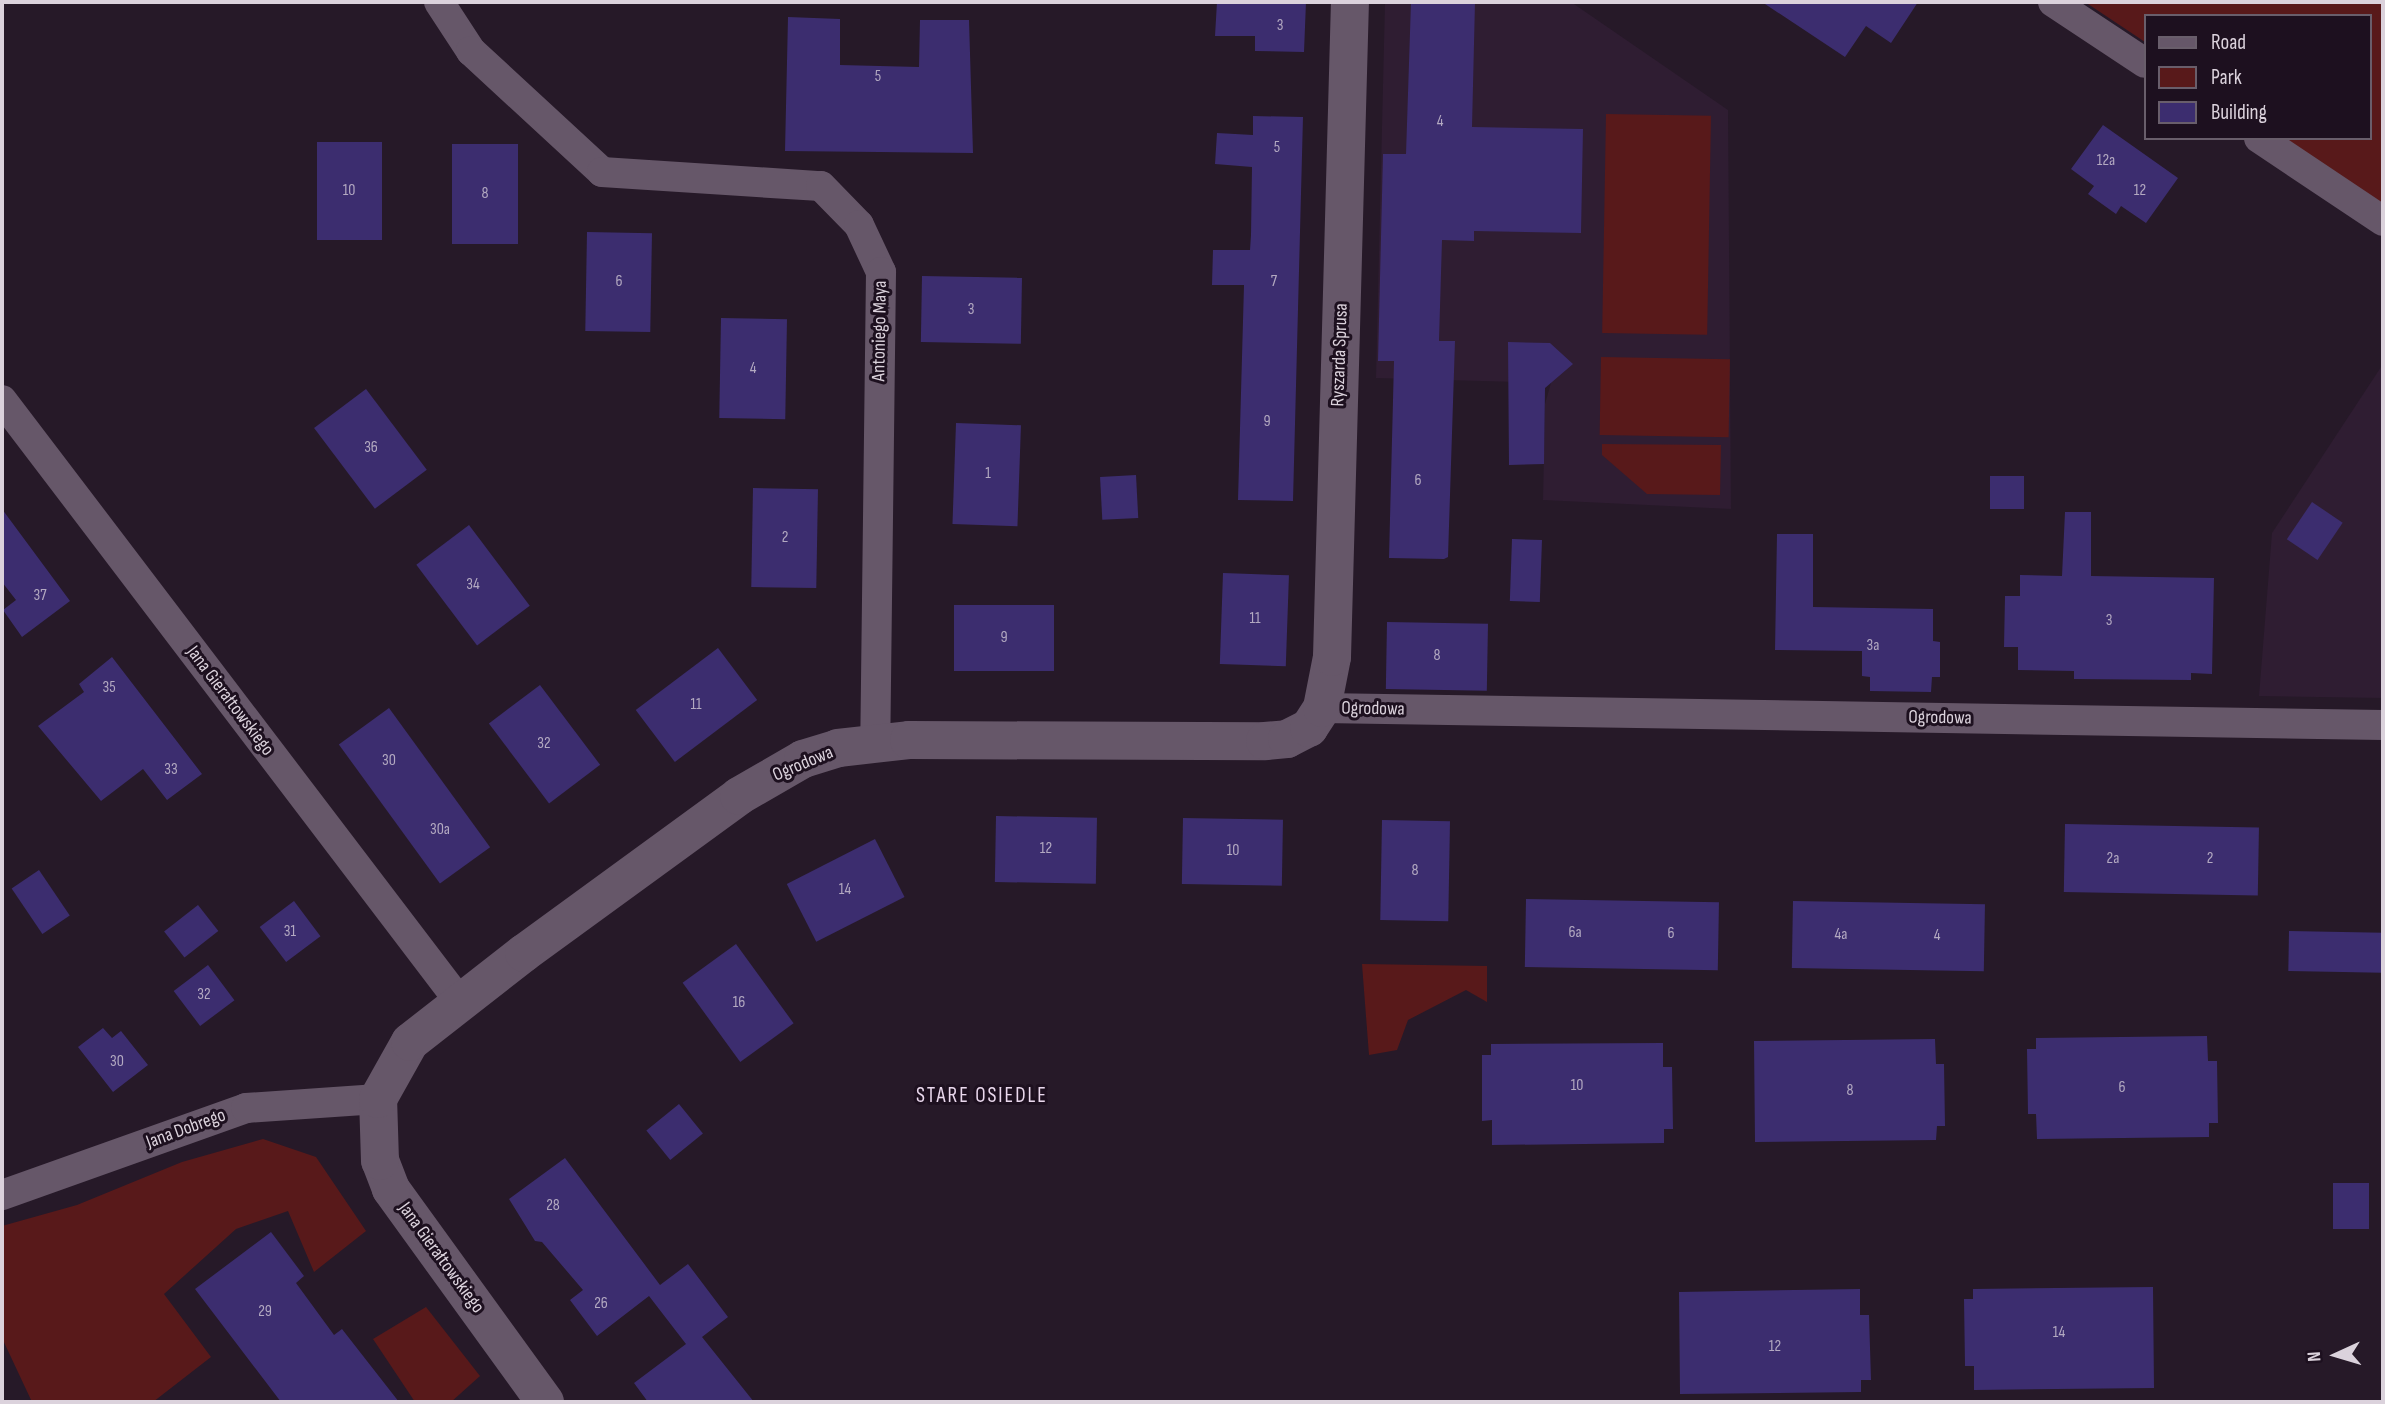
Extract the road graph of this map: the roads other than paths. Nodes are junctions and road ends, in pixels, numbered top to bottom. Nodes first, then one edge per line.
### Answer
1 (439, 2) edge
2 (1350, 2) edge
3 (2053, 2) edge
4 (2144, 61) edge
5 (2262, 140) edge
6 (2383, 221) edge
7 (2, 400) edge
8 (1322, 708) junction
9 (2383, 725) edge
10 (875, 743) junction
11 (460, 1002) junction
12 (379, 1099) junction
13 (2, 1195) edge
14 (545, 1402) edge

1 - 10 street, Antoniego Maya
2 - 8 street, Ryszarda Sprusa
3 - 4 street
5 - 6 street
7 - 11 street, Jana Gierałtowskiego
8 - 9 street, Ogrodowa
8 - 10 street, Ogrodowa
10 - 11 street, Ogrodowa
11 - 12 street, Ogrodowa
12 - 13 street, Jana Dobrego
12 - 14 street, Jana Gierałtowskiego

